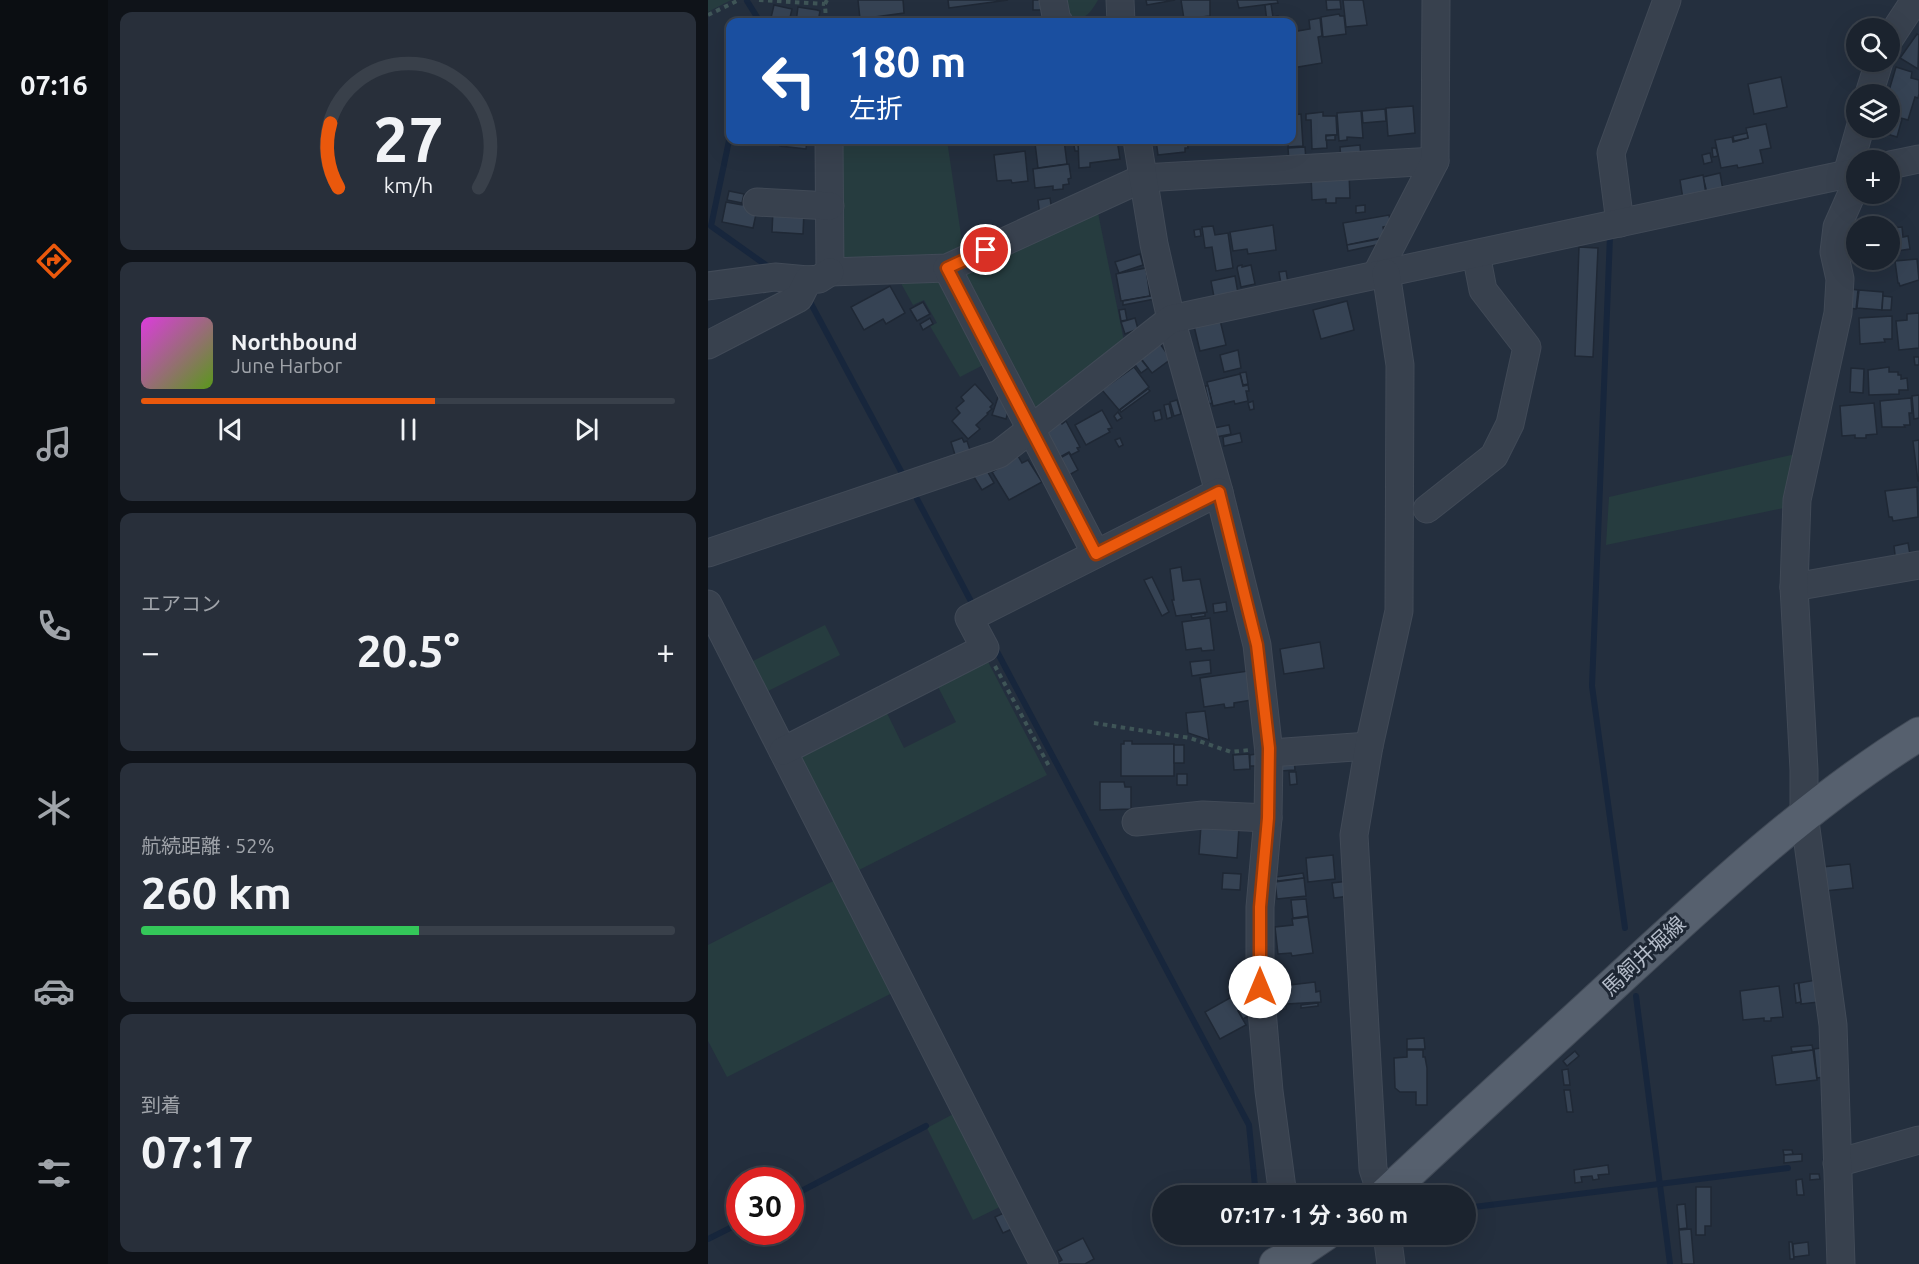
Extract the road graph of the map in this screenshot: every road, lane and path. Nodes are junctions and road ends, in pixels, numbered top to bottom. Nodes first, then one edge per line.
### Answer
1 (739, 0) edge
2 (759, 0) edge
3 (1053, 0) edge
4 (1120, 0) edge
5 (1436, 0) edge
6 (1667, 0) edge
7 (1915, 0) edge
8 (826, 2) edge
9 (708, 15) edge
10 (826, 18) edge
11 (1056, 18) edge
12 (1121, 18) edge
13 (1900, 23) edge
14 (830, 144) edge
15 (1138, 144) edge
16 (1919, 159) edge
17 (1436, 161) junction
18 (1900, 163) edge
19 (1143, 178) junction
20 (1846, 178) edge
21 (1846, 200) edge
22 (757, 202) dead end
23 (830, 206) junction
24 (1620, 223) junction
25 (1476, 254) junction
26 (947, 268) junction
27 (1381, 274) junction
28 (819, 276) junction
29 (708, 286) edge
30 (1170, 319) junction
31 (708, 345) edge
32 (1031, 429) junction
33 (1219, 492) junction
34 (1427, 509) dead end
35 (708, 553) edge
36 (1096, 554) junction
37 (1919, 565) edge
38 (1794, 587) junction
39 (708, 604) edge
40 (985, 648) junction
41 (1094, 723) dead end
42 (1919, 734) edge
43 (1369, 746) junction
44 (1269, 750) junction
45 (783, 751) junction
46 (1050, 768) dead end
47 (1804, 814) junction
48 (1268, 818) junction
49 (1136, 822) dead end
50 (1919, 1140) edge
51 (1837, 1163) junction
52 (1282, 1185) edge
53 (1379, 1185) edge
54 (1395, 1185) edge
55 (1305, 1245) edge
56 (1388, 1245) edge
57 (1287, 1255) edge
58 (1044, 1264) edge
59 (1391, 1264) edge
60 (1841, 1264) edge

1 - 9 path
2 - 8 path
3 - 11 street
4 - 12 street
5 - 17 street
6 - 24 street
7 - 13 street
8 - 10 path
14 - 23 street
15 - 19 street
16 - 18 street
17 - 19 street
17 - 27 street
19 - 26 street
19 - 30 street
20 - 24 street
21 - 38 street
22 - 23 street
23 - 28 street
24 - 25 street
25 - 27 street
25 - 34 street
26 - 28 street
26 - 32 street
27 - 30 street
27 - 43 street
28 - 29 street
28 - 31 street
30 - 32 street
30 - 33 street
32 - 35 street
32 - 36 street
33 - 36 street
33 - 44 street
36 - 40 street
37 - 38 street
38 - 47 street
39 - 45 street
40 - 45 street
40 - 46 path
41 - 44 path
42 - 47 main road, 馬飼井堀線
43 - 44 street
43 - 53 street
44 - 48 street
45 - 58 street
47 - 51 street
47 - 54 main road, 馬飼井堀線
48 - 49 street
48 - 52 street
50 - 51 street
51 - 60 street
55 - 57 main road
56 - 59 street

